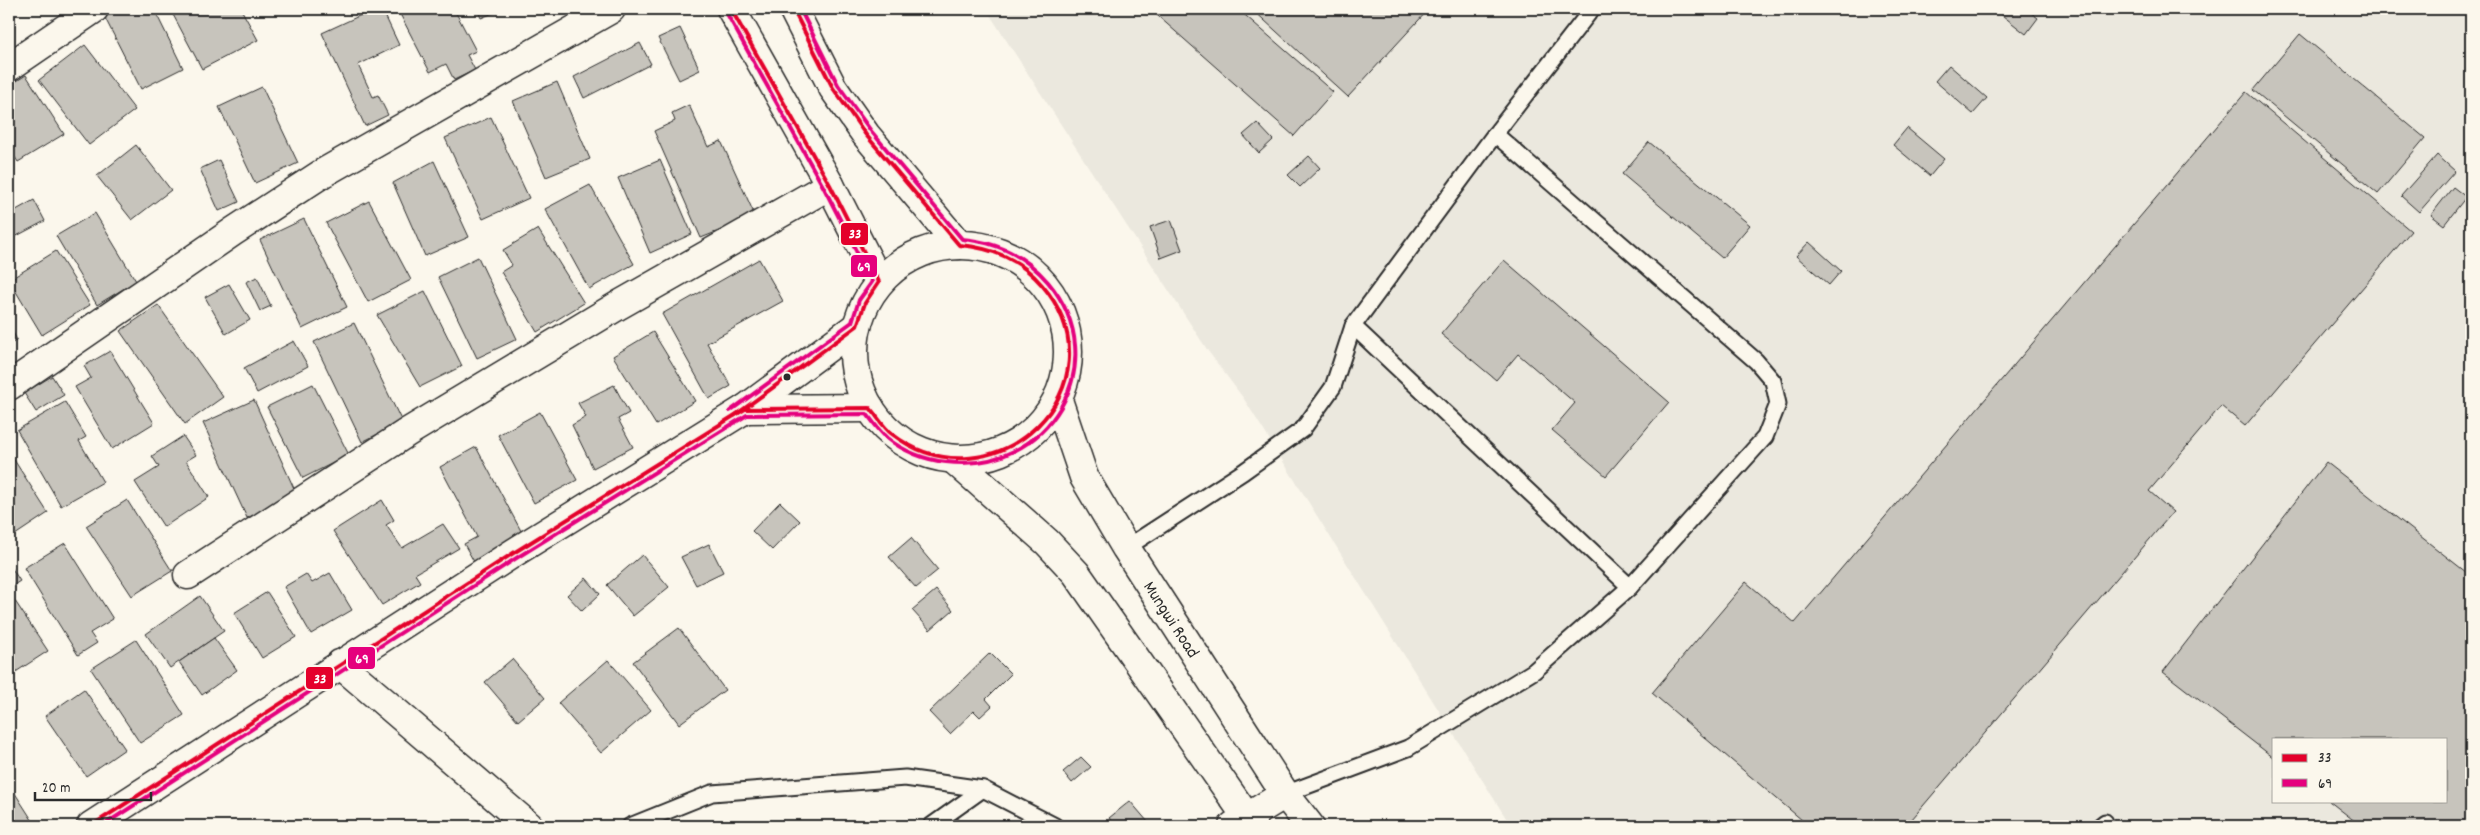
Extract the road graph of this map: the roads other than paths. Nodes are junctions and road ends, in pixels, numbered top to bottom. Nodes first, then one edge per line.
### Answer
1 (94, 9) edge
2 (611, 9) edge
3 (731, 9) edge
4 (793, 9) edge
5 (1592, 9) edge
6 (9, 67) edge
7 (1495, 134) junction
8 (830, 185) junction
9 (959, 245) junction
10 (879, 282) junction
11 (857, 326) junction
12 (1353, 326) junction
13 (9, 386) edge
14 (1058, 400) junction
15 (870, 408) junction
16 (745, 409) junction
17 (953, 459) junction
18 (1126, 548) junction
19 (188, 575) dead end
20 (1630, 587) junction
21 (340, 664) junction
22 (982, 789) junction
23 (1285, 794) junction
24 (1245, 824) edge
25 (91, 826) edge
26 (529, 826) edge
27 (630, 826) edge
28 (931, 826) edge
29 (1055, 826) edge
30 (1310, 826) edge

1 - 6 main road
2 - 13 main road
3 - 8 main road
4 - 9 main road
5 - 7 lane
7 - 12 lane
7 - 20 lane
8 - 10 main road
8 - 19 main road
9 - 10 main road
9 - 14 main road
10 - 11 main road
11 - 15 main road
11 - 16 main road
12 - 18 lane
12 - 20 lane
14 - 17 main road
14 - 18 main road, Mungwi Road
15 - 16 main road
15 - 17 main road
16 - 21 main road
17 - 24 main road
18 - 23 main road, Mungwi Road
20 - 23 lane
21 - 25 main road
21 - 26 main road
22 - 27 lane
22 - 28 lane
22 - 29 lane
23 - 24 main road
23 - 30 main road, Mungwi Road

